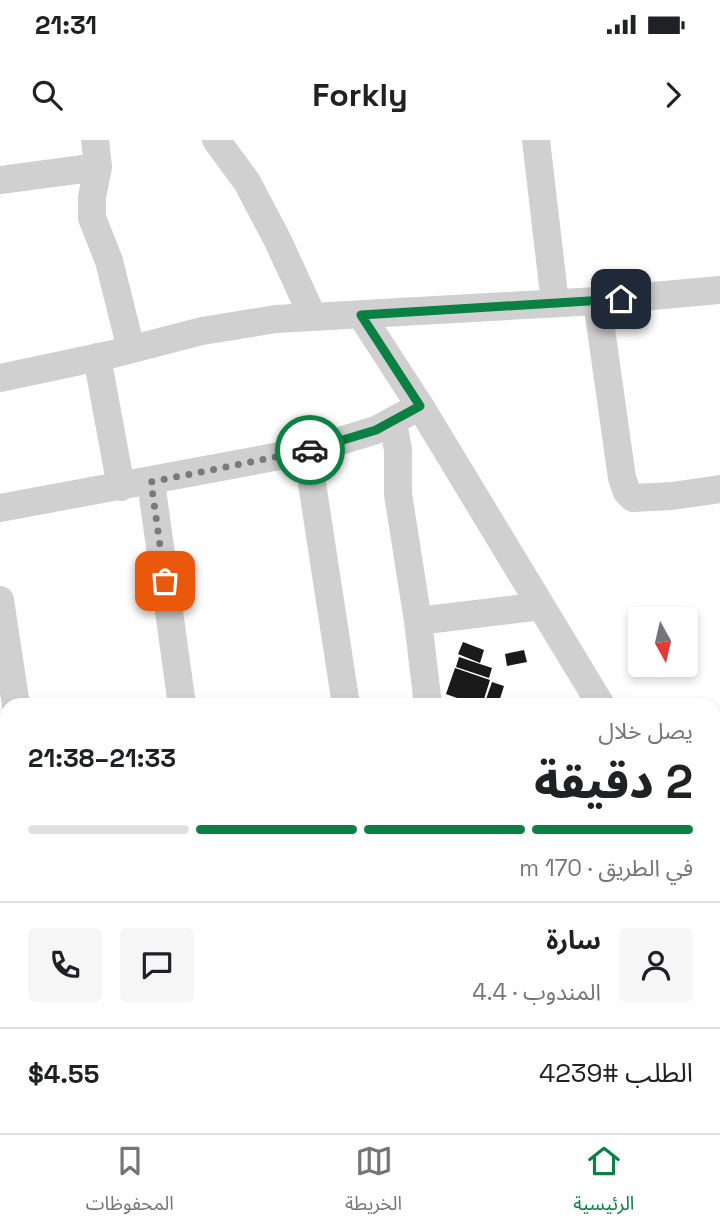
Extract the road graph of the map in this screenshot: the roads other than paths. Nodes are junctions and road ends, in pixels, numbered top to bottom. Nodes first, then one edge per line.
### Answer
1 (216, 140) edge
2 (536, 140) edge
3 (96, 153) edge
4 (0, 180) edge
5 (720, 290) edge
6 (597, 301) junction
7 (555, 303) junction
8 (312, 315) junction
9 (361, 315) junction
10 (131, 349) junction
11 (97, 357) junction
12 (0, 378) edge
13 (420, 406) junction
14 (393, 422) junction
15 (307, 451) junction
16 (151, 482) junction
17 (121, 487) junction
18 (720, 489) edge
19 (0, 508) edge
20 (0, 600) edge
21 (541, 606) junction
22 (418, 621) junction
23 (15, 698) edge
24 (181, 698) edge
25 (345, 698) edge
26 (427, 698) edge
27 (597, 698) edge

1 - 8 street
2 - 7 street
3 - 4 street
3 - 10 street
5 - 6 street
6 - 7 street
6 - 18 street
7 - 9 street
8 - 9 street
8 - 10 street
9 - 13 street
10 - 11 street
11 - 12 street
11 - 17 street
13 - 14 street
13 - 21 street
14 - 15 street
14 - 22 street
15 - 16 street
15 - 25 street
16 - 17 street
16 - 24 street
17 - 19 street
20 - 23 street
21 - 22 street
21 - 27 street
22 - 26 street

